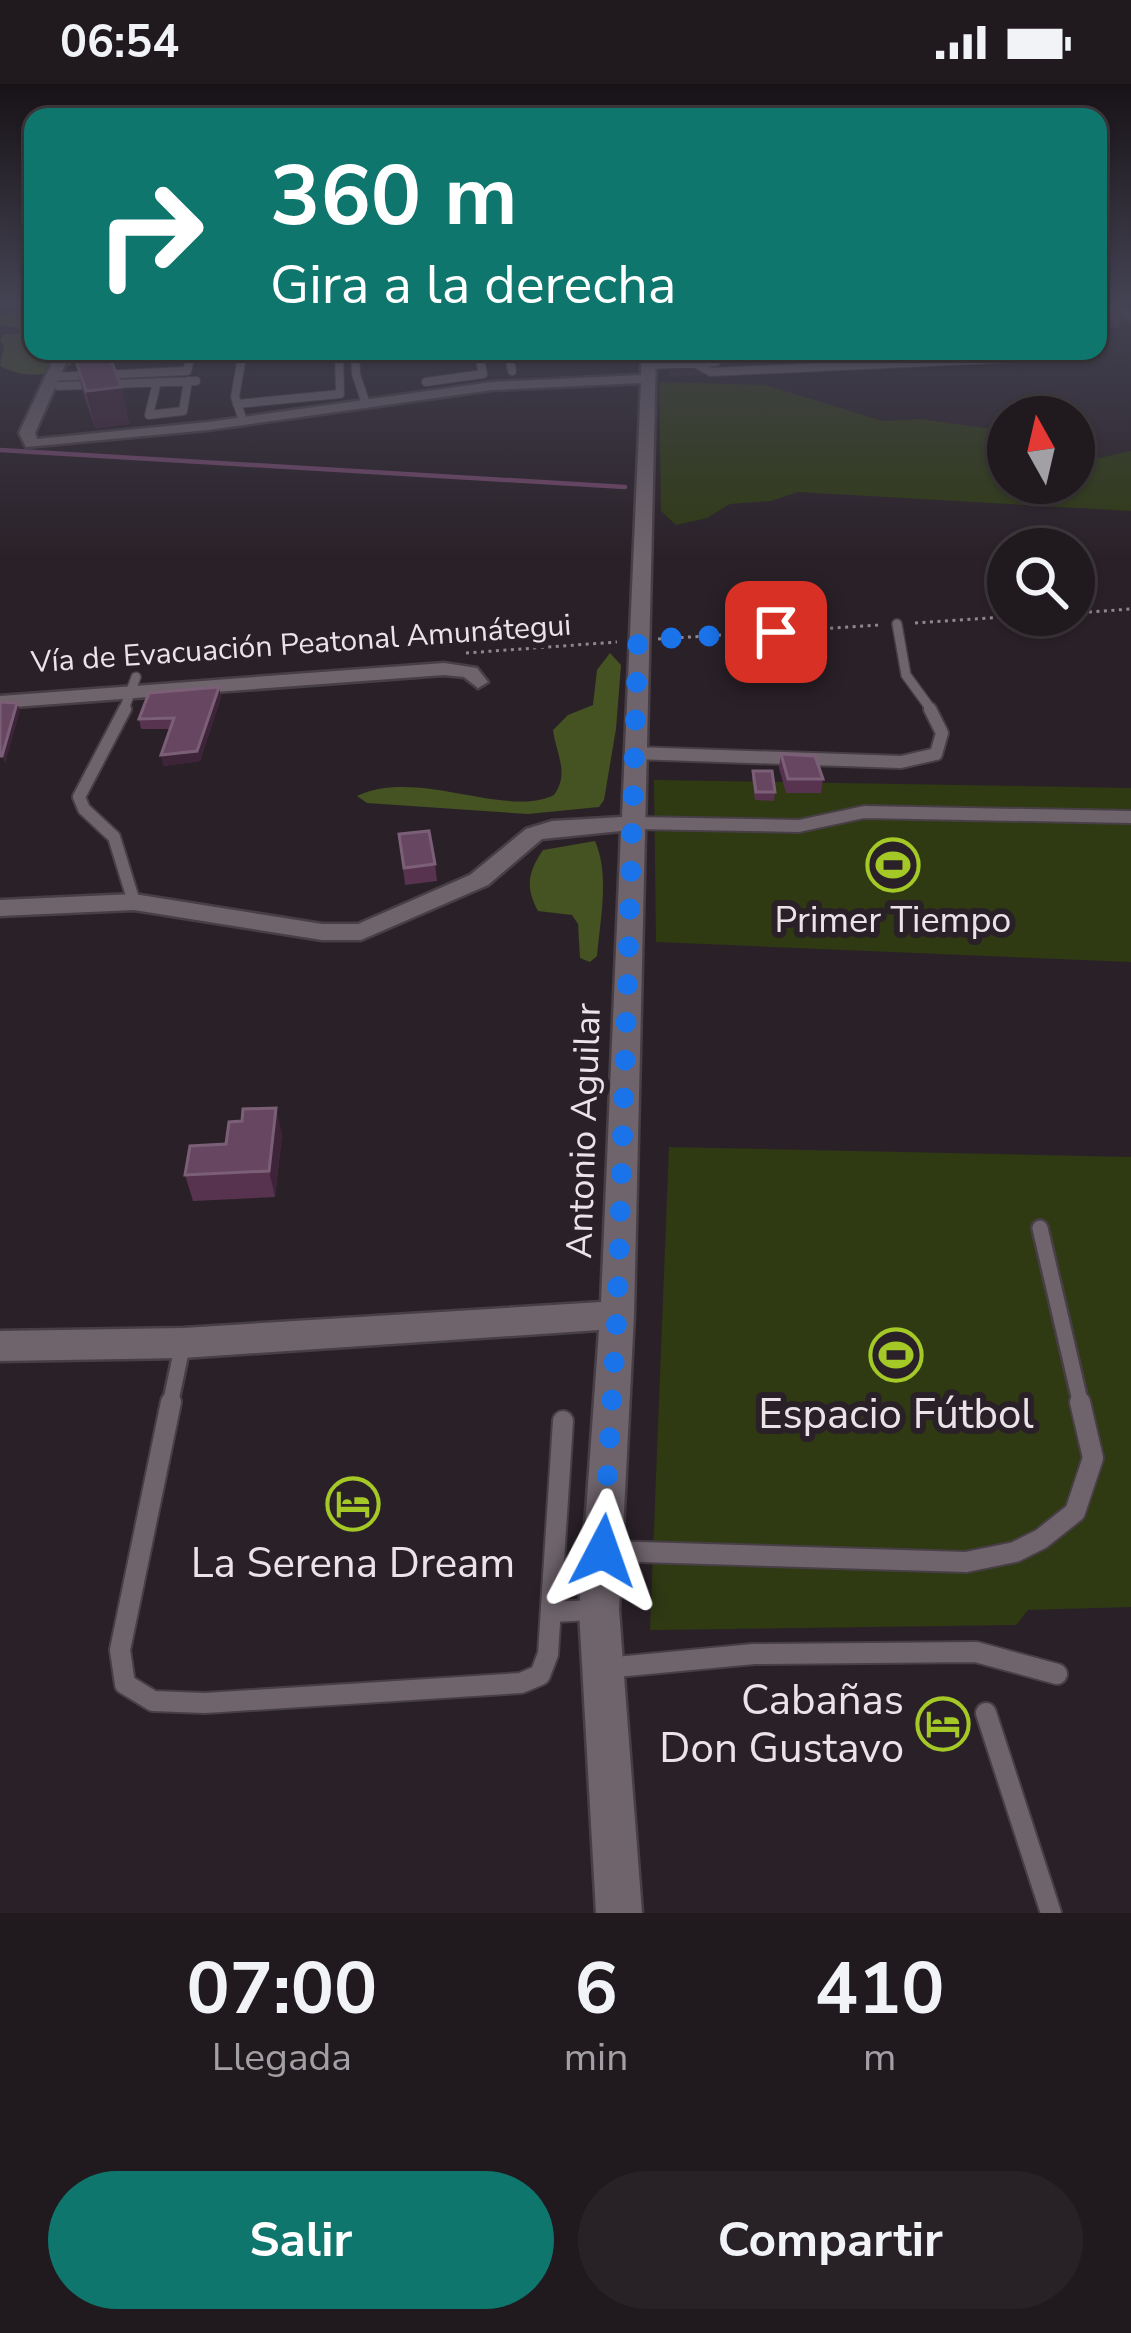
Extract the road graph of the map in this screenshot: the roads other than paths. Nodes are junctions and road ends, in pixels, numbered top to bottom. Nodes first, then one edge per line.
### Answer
1 (48, 387) edge
2 (156, 387) edge
3 (190, 387) edge
4 (239, 387) edge
5 (340, 387) edge
6 (360, 387) edge
7 (483, 387) edge
8 (647, 387) edge
9 (237, 404) junction
10 (366, 404) junction
11 (243, 421) junction
12 (897, 624) road end
13 (478, 682) dead end
14 (135, 685) junction
15 (0, 702) edge
16 (634, 753) junction
17 (1131, 817) edge
18 (633, 823) junction
19 (134, 902) junction
20 (0, 908) edge
21 (1040, 1228) dead end
22 (617, 1315) junction
23 (183, 1343) junction
24 (0, 1346) edge
25 (563, 1421) dead end
26 (603, 1551) junction
27 (599, 1610) junction
28 (551, 1612) junction
29 (601, 1669) junction
30 (1057, 1674) dead end
31 (986, 1713) dead end
32 (619, 1913) edge
33 (1052, 1913) edge

1 - 11 street
2 - 3 lane
4 - 9 lane
5 - 9 lane
6 - 10 lane
7 - 10 street
8 - 16 street, Antonio Aguilar
9 - 11 lane
10 - 11 street
12 - 16 lane
13 - 14 street
14 - 15 street
14 - 19 lane
16 - 18 street, Antonio Aguilar
17 - 18 lane
18 - 19 street
18 - 22 street, Antonio Aguilar
19 - 20 street
21 - 26 lane
22 - 23 street
22 - 26 street, Antonio Aguilar
23 - 24 street
23 - 28 lane
25 - 28 lane
26 - 27 street, Antonio Aguilar
27 - 28 lane
27 - 29 street, Antonio Aguilar
29 - 30 lane
29 - 32 street, Antonio Aguilar
31 - 33 lane

